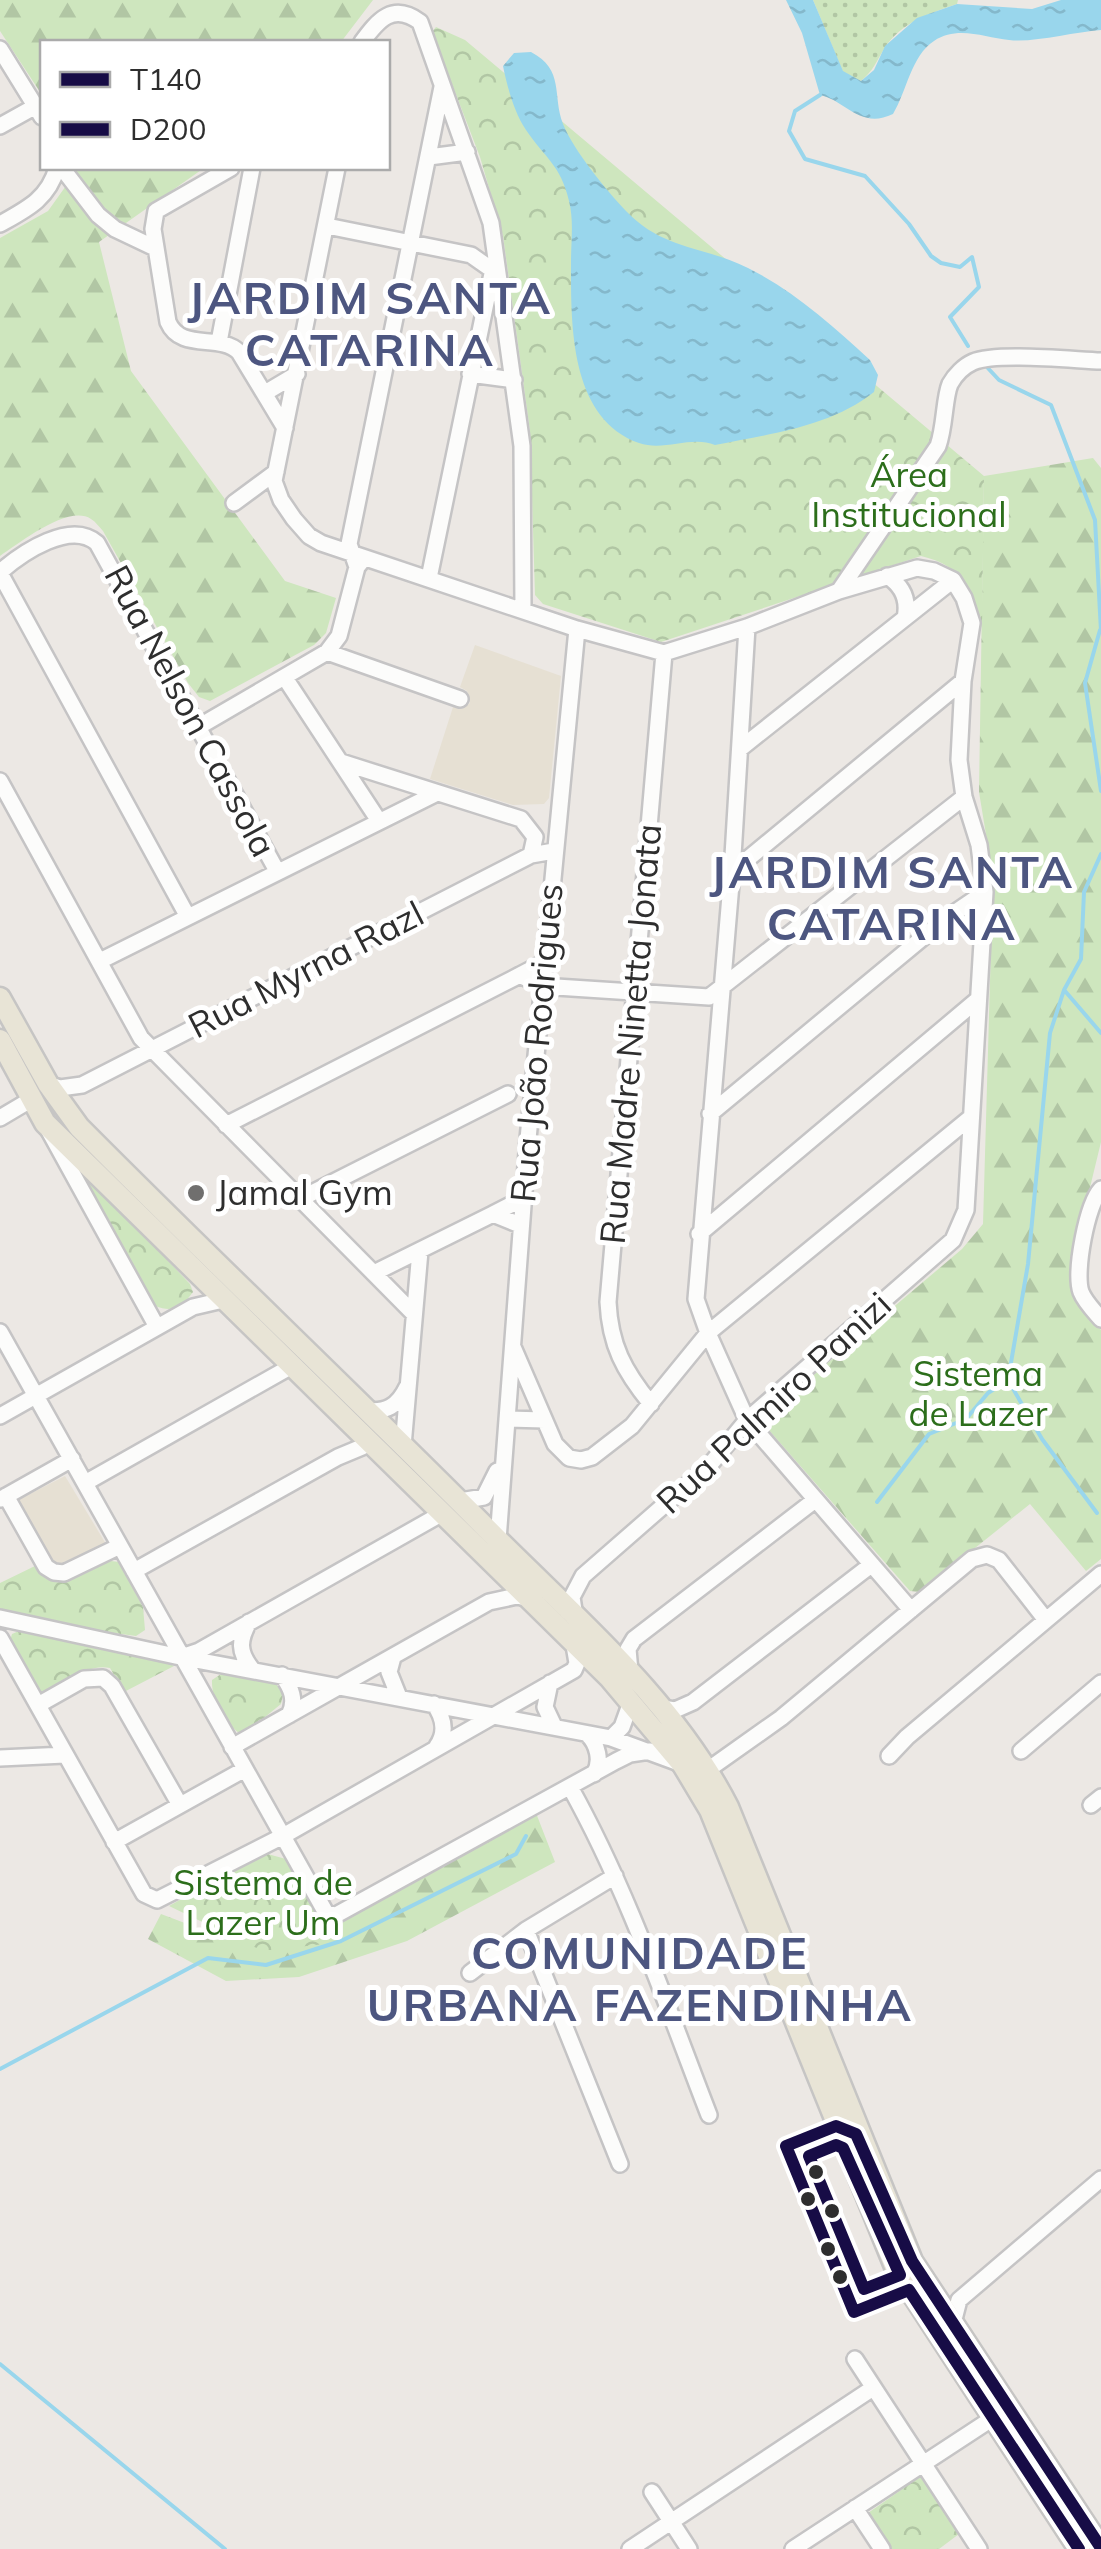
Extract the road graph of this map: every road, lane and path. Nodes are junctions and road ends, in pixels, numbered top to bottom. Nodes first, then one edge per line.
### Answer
1 (363, 40) edge
2 (0, 49) edge
3 (442, 82) junction
4 (39, 112) edge
5 (453, 112) junction
6 (0, 126) edge
7 (435, 130) junction
8 (467, 152) junction
9 (429, 157) junction
10 (59, 170) edge
11 (62, 170) edge
12 (228, 170) edge
13 (252, 170) edge
14 (337, 170) edge
15 (0, 224) edge
16 (327, 226) junction
17 (411, 243) junction
18 (156, 248) junction
19 (494, 258) junction
20 (502, 298) junction
21 (483, 313) junction
22 (219, 342) junction
23 (1101, 361) edge
24 (297, 374) junction
25 (470, 374) junction
26 (514, 380) junction
27 (265, 393) junction
28 (285, 428) junction
29 (276, 472) junction
30 (252, 490) junction
31 (276, 491) junction
32 (234, 504) dead end
33 (357, 560) junction
34 (0, 573) edge
35 (887, 576) junction
36 (429, 578) junction
37 (953, 580) junction
38 (838, 591) junction
39 (523, 609) junction
40 (904, 618) junction
41 (746, 627) junction
42 (577, 629) junction
43 (327, 652) junction
44 (664, 653) junction
45 (285, 678) junction
46 (962, 681) junction
47 (460, 699) dead end
48 (742, 711) junction
49 (920, 717) junction
50 (774, 722) junction
51 (959, 723) junction
52 (200, 726) junction
53 (741, 748) junction
54 (360, 776) junction
55 (0, 781) edge
56 (437, 793) junction
57 (964, 796) junction
58 (555, 811) junction
59 (520, 820) junction
60 (379, 821) junction
61 (735, 831) junction
62 (767, 844) junction
63 (544, 856) junction
64 (277, 871) junction
65 (732, 872) junction
66 (985, 892) junction
67 (188, 917) junction
68 (944, 920) junction
69 (981, 922) junction
70 (724, 949) junction
71 (100, 962) junction
72 (543, 963) junction
73 (755, 963) junction
74 (520, 975) junction
75 (541, 986) junction
76 (720, 992) junction
77 (635, 993) junction
78 (0, 998) edge
79 (976, 1001) junction
80 (942, 1031) junction
81 (974, 1032) junction
82 (0, 1040) edge
83 (150, 1050) junction
84 (714, 1069) junction
85 (752, 1078) junction
86 (533, 1082) junction
87 (48, 1084) junction
88 (82, 1086) junction
89 (508, 1094) junction
90 (32, 1099) junction
91 (531, 1102) junction
92 (68, 1114) junction
93 (710, 1114) junction
94 (0, 1118) edge
95 (970, 1118) junction
96 (45, 1123) junction
97 (226, 1124) junction
98 (940, 1145) junction
99 (968, 1149) junction
100 (703, 1186) junction
101 (1101, 1189) edge
102 (302, 1198) junction
103 (522, 1199) junction
104 (740, 1200) junction
105 (493, 1214) junction
106 (520, 1225) junction
107 (700, 1234) junction
108 (203, 1251) junction
109 (420, 1251) junction
110 (374, 1273) junction
111 (206, 1284) junction
112 (222, 1300) junction
113 (192, 1307) junction
114 (414, 1314) junction
115 (1101, 1319) edge
116 (157, 1327) junction
117 (0, 1332) edge
118 (708, 1333) junction
119 (512, 1344) junction
120 (290, 1367) junction
121 (408, 1383) junction
122 (35, 1396) junction
123 (651, 1404) junction
124 (0, 1416) edge
125 (362, 1418) junction
126 (507, 1419) junction
127 (544, 1420) junction
128 (747, 1420) junction
129 (402, 1446) junction
130 (358, 1451) junction
131 (502, 1458) junction
132 (72, 1460) junction
133 (85, 1483) junction
134 (3, 1498) edge
135 (460, 1500) junction
136 (815, 1500) junction
137 (441, 1514) junction
138 (498, 1540) junction
139 (120, 1546) junction
140 (871, 1564) junction
141 (495, 1567) junction
142 (134, 1571) junction
143 (1101, 1574) edge
144 (583, 1576) junction
145 (537, 1578) junction
146 (526, 1598) junction
147 (489, 1602) junction
148 (911, 1610) junction
149 (158, 1615) junction
150 (575, 1617) junction
151 (0, 1618) edge
152 (1046, 1620) junction
153 (250, 1622) junction
154 (0, 1638) edge
155 (129, 1644) junction
156 (574, 1645) junction
157 (394, 1656) junction
158 (180, 1657) junction
159 (224, 1664) junction
160 (252, 1668) junction
161 (632, 1674) junction
162 (282, 1675) junction
163 (550, 1684) junction
164 (1101, 1684) edge
165 (342, 1686) junction
166 (399, 1697) junction
167 (207, 1700) junction
168 (631, 1702) junction
169 (693, 1702) junction
170 (434, 1704) junction
171 (38, 1705) junction
172 (662, 1708) junction
173 (289, 1715) junction
174 (493, 1716) junction
175 (554, 1726) junction
176 (682, 1733) junction
177 (588, 1734) junction
178 (611, 1738) junction
179 (232, 1747) junction
180 (436, 1747) junction
181 (1020, 1750) dead end
182 (650, 1751) junction
183 (65, 1755) junction
184 (889, 1756) dead end
185 (0, 1758) edge
186 (683, 1765) junction
187 (245, 1769) junction
188 (708, 1769) junction
189 (594, 1774) junction
190 (570, 1787) junction
191 (180, 1805) junction
192 (283, 1836) junction
193 (114, 1842) junction
194 (616, 1876) junction
195 (526, 1930) junction
196 (470, 1973) dead end
197 (709, 2115) dead end
198 (620, 2164) dead end
199 (1101, 2179) edge
200 (949, 2301) junction
201 (855, 2359) dead end
202 (874, 2388) junction
203 (1000, 2394) junction
204 (992, 2418) junction
205 (922, 2464) junction
206 (652, 2492) dead end
207 (854, 2508) junction
208 (671, 2522) junction
209 (976, 2544) edge
210 (1101, 2548) edge
211 (630, 2549) edge
212 (689, 2549) edge
213 (793, 2549) edge
214 (882, 2549) edge
215 (956, 2549) edge
216 (1078, 2549) edge

1 - 3 street
2 - 4 street
3 - 5 street
3 - 7 street
4 - 6 street
5 - 7 street
5 - 8 street
7 - 9 street
8 - 9 street
8 - 19 street
9 - 17 street
10 - 15 street
11 - 18 street
12 - 18 street
13 - 22 street
14 - 16 street
16 - 17 street
16 - 24 street
17 - 19 street
17 - 33 street
18 - 22 street
19 - 20 street
19 - 21 street
20 - 21 street
20 - 26 street
21 - 25 street
22 - 27 street
23 - 38 street
24 - 27 street
24 - 28 street
25 - 26 street
25 - 36 street
26 - 39 street
27 - 28 street
28 - 29 street
29 - 30 street
29 - 31 street
30 - 31 street
30 - 32 street
31 - 33 street
33 - 36 street
33 - 43 street
34 - 52 street, Rua Nelson Cassola
34 - 67 street
35 - 37 street
35 - 38 street
35 - 40 street
36 - 39 street
37 - 40 street
37 - 46 street
38 - 41 street
39 - 42 street
40 - 50 street
41 - 44 street
41 - 48 street
42 - 44 street
42 - 58 street, Rua João Rodrigues
43 - 45 street
43 - 47 street
44 - 77 street, Rua Madre Ninetta Jonata
45 - 52 street
45 - 54 street
46 - 49 street
46 - 51 street
48 - 50 street
48 - 53 street
49 - 51 street
49 - 62 street
50 - 53 street
51 - 57 street
52 - 64 street, Rua Nelson Cassola
53 - 61 street
54 - 56 street
54 - 60 street
55 - 71 street
56 - 59 street
56 - 60 street
57 - 66 street
57 - 73 street
58 - 59 street
58 - 63 street, Rua João Rodrigues
58 - 63 street
59 - 63 street
60 - 64 street
61 - 62 street
61 - 65 street
62 - 65 street
63 - 72 street, Rua João Rodrigues
63 - 83 street, Rua Myrna Razl
64 - 67 street
65 - 70 street
66 - 68 street
66 - 69 street
67 - 71 street
68 - 69 street
68 - 85 street
69 - 79 street
70 - 73 street
70 - 76 street
71 - 83 street
72 - 74 street
72 - 75 street, Rua João Rodrigues
73 - 76 street
74 - 75 street
74 - 97 street
75 - 77 street
75 - 86 street, Rua João Rodrigues
76 - 77 street
76 - 84 street
77 - 123 street, Rua Madre Ninetta Jonata
78 - 87 main road
79 - 80 street
79 - 81 street
80 - 81 street
80 - 104 street
81 - 95 street
82 - 90 main road
83 - 88 street, Rua Myrna Razl
83 - 97 street
84 - 85 street
84 - 93 street
85 - 93 street
86 - 89 street
86 - 91 street, Rua João Rodrigues
87 - 88 street
87 - 92 main road
88 - 92 street
89 - 91 street
89 - 102 street
90 - 94 street
90 - 96 main road
91 - 103 street, Rua João Rodrigues
92 - 108 main road
93 - 100 street
95 - 98 street
95 - 99 street
96 - 111 main road
96 - 116 street
97 - 102 street
98 - 99 street
98 - 118 street
99 - 128 street, Rua Palmiro Panizi
100 - 104 street
100 - 107 street
101 - 115 street
102 - 110 street
103 - 105 street
103 - 106 street, Rua João Rodrigues
104 - 107 street
105 - 106 street
105 - 109 street
106 - 119 street, Rua João Rodrigues
107 - 118 street
108 - 111 main road
108 - 125 main road
109 - 110 street
109 - 114 street
110 - 114 street
111 - 112 main road
111 - 113 street
112 - 113 street
112 - 120 main road
113 - 116 street
114 - 121 street
116 - 122 street
117 - 122 street
118 - 123 street
118 - 128 street
119 - 126 street, Rua João Rodrigues
119 - 127 street
120 - 125 main road
120 - 133 street
121 - 125 street
121 - 129 street
122 - 124 street
122 - 132 street
123 - 127 street
125 - 129 main road
125 - 130 main road
125 - 130 street
126 - 127 street
126 - 131 street, Rua João Rodrigues
128 - 136 street
128 - 144 street, Rua Palmiro Panizi
129 - 135 main road
130 - 137 main road
130 - 142 street
131 - 135 street, Rua João Rodrigues
131 - 138 street, Rua João Rodrigues
132 - 133 street
132 - 134 street
133 - 139 street
134 - 139 street
135 - 138 main road
136 - 140 street
136 - 161 street
137 - 141 main road
137 - 145 main road
137 - 153 street
138 - 145 main road
139 - 142 street
140 - 148 street
140 - 169 street
141 - 146 main road
141 - 147 street
142 - 149 street
143 - 152 street
144 - 145 street
144 - 150 street
145 - 150 main road
146 - 147 street
146 - 156 main road
147 - 157 street
148 - 152 street
148 - 188 street
149 - 155 street
149 - 158 street
150 - 161 main road
151 - 155 street
152 - 184 street
153 - 158 street
153 - 160 street
154 - 171 street
155 - 158 street
156 - 163 street
156 - 168 main road
157 - 165 street
157 - 166 street
158 - 159 street
158 - 167 street
159 - 160 street
159 - 167 street
160 - 162 street
161 - 168 main road
161 - 172 main road
162 - 165 street
162 - 173 street
163 - 174 street
163 - 175 street
164 - 181 street
165 - 166 street
165 - 173 street
166 - 170 street
167 - 179 street
168 - 178 street
168 - 186 main road
169 - 172 street
169 - 176 street
170 - 174 street
170 - 180 street
171 - 183 street
171 - 191 street
172 - 176 main road
173 - 179 street
174 - 175 street
174 - 180 street
175 - 177 street
176 - 188 main road
177 - 178 street
177 - 189 street
178 - 182 street
179 - 187 street
180 - 192 street
182 - 186 street
182 - 189 street
183 - 185 street
183 - 193 street
186 - 204 main road
187 - 191 street
187 - 192 street
188 - 200 main road
189 - 190 street
190 - 192 street
190 - 194 street
191 - 193 street
192 - 193 street
194 - 195 street
194 - 197 street
195 - 196 street
195 - 198 street
199 - 200 street
200 - 203 main road
201 - 202 street
202 - 205 street
202 - 208 street
203 - 204 street
203 - 210 main road
204 - 205 street
204 - 216 main road
205 - 207 street
205 - 209 street
206 - 208 street
207 - 213 street
207 - 214 street
208 - 211 street
208 - 212 street
209 - 215 street

